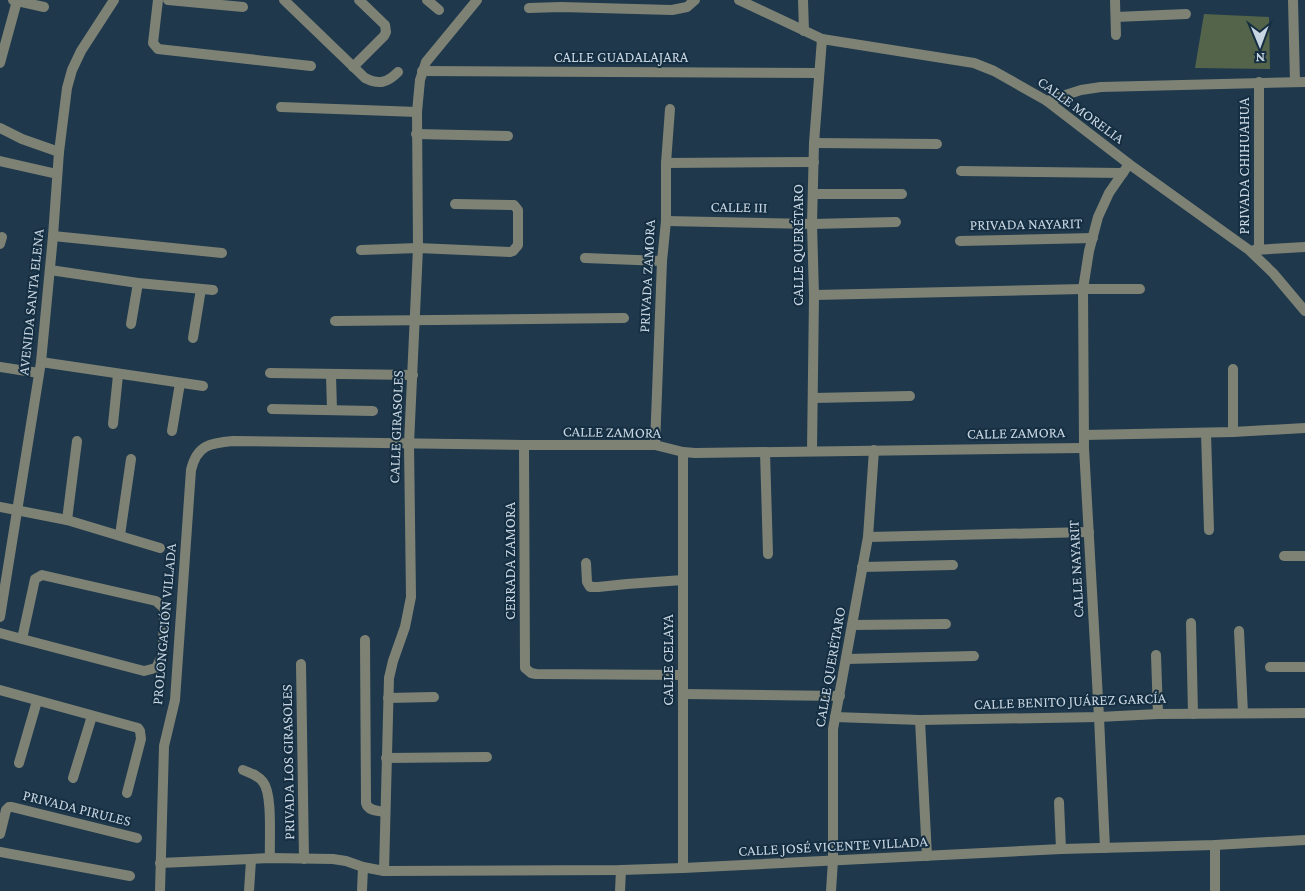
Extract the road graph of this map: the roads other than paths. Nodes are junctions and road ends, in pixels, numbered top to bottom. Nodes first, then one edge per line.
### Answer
1 (15, 0) edge
2 (114, 0) edge
3 (158, 0) edge
4 (168, 0) edge
5 (284, 0) edge
6 (359, 0) edge
7 (427, 0) edge
8 (478, 0) edge
9 (695, 0) edge
10 (739, 0) edge
11 (802, 0) edge
12 (1115, 0) edge
13 (1293, 0) edge
14 (563, 3) edge
15 (44, 7) dead end
16 (243, 7) dead end
17 (529, 8) dead end
18 (439, 10) dead end
19 (1186, 14) dead end
20 (1116, 17) junction
21 (1300, 29) edge
22 (804, 31) junction
23 (1116, 35) dead end
24 (822, 39) junction
25 (0, 63) edge
26 (311, 66) dead end
27 (353, 66) junction
28 (422, 71) junction
29 (398, 72) dead end
30 (819, 73) junction
31 (1259, 82) junction
32 (1300, 82) edge
33 (1047, 101) junction
34 (281, 107) dead end
35 (670, 109) dead end
36 (417, 112) junction
37 (0, 128) edge
38 (416, 134) junction
39 (508, 136) dead end
40 (814, 143) junction
41 (937, 144) dead end
42 (59, 152) junction
43 (0, 161) edge
44 (814, 162) junction
45 (666, 163) junction
46 (1129, 164) junction
47 (961, 171) dead end
48 (1123, 173) junction
49 (58, 174) junction
50 (813, 194) junction
51 (902, 194) dead end
52 (455, 204) dead end
53 (666, 220) junction
54 (896, 222) dead end
55 (812, 224) junction
56 (53, 236) junction
57 (1092, 238) junction
58 (960, 241) dead end
59 (1305, 247) edge
60 (418, 248) junction
61 (361, 250) dead end
62 (1254, 250) junction
63 (222, 253) dead end
64 (585, 258) dead end
65 (662, 261) junction
66 (50, 270) junction
67 (138, 283) junction
68 (201, 289) junction
69 (1084, 289) junction
70 (1140, 289) dead end
71 (213, 290) dead end
72 (814, 295) junction
73 (1305, 311) edge
74 (624, 318) dead end
75 (336, 321) dead end
76 (415, 321) junction
77 (131, 324) dead end
78 (192, 338) dead end
79 (41, 362) junction
80 (0, 367) edge
81 (1233, 369) dead end
82 (39, 373) junction
83 (270, 373) dead end
84 (118, 375) junction
85 (331, 375) junction
86 (413, 376) junction
87 (180, 383) junction
88 (203, 386) dead end
89 (910, 396) dead end
90 (814, 398) junction
91 (272, 409) dead end
92 (332, 410) junction
93 (373, 411) dead end
94 (113, 424) dead end
95 (1305, 428) edge
96 (172, 431) dead end
97 (1233, 432) junction
98 (1206, 433) junction
99 (1084, 435) junction
100 (77, 441) dead end
101 (409, 444) junction
102 (655, 444) junction
103 (524, 445) junction
104 (1084, 448) junction
105 (200, 449) joint
106 (874, 450) junction
107 (812, 451) junction
108 (683, 452) junction
109 (765, 452) junction
110 (131, 459) dead end
111 (0, 507) edge
112 (18, 510) junction
113 (67, 520) junction
114 (1209, 530) dead end
115 (1089, 532) junction
116 (120, 535) junction
117 (868, 537) junction
118 (160, 548) dead end
119 (768, 554) dead end
120 (1284, 556) dead end
121 (1305, 556) edge
122 (586, 563) dead end
123 (953, 565) dead end
124 (862, 567) junction
125 (683, 580) junction
126 (0, 617) edge
127 (1191, 623) dead end
128 (852, 624) junction
129 (946, 624) dead end
130 (1239, 631) dead end
131 (0, 633) edge
132 (22, 639) junction
133 (365, 640) dead end
134 (1156, 655) dead end
135 (974, 656) dead end
136 (846, 659) junction
137 (301, 664) dead end
138 (1270, 667) dead end
139 (1305, 667) edge
140 (683, 675) junction
141 (0, 690) edge
142 (683, 694) junction
143 (840, 696) junction
144 (434, 697) dead end
145 (388, 698) junction
146 (37, 701) junction
147 (1243, 713) junction
148 (1305, 713) edge
149 (1158, 714) junction
150 (1193, 714) junction
151 (92, 716) junction
152 (835, 717) junction
153 (1099, 717) junction
154 (920, 720) junction
155 (487, 757) dead end
156 (386, 758) junction
157 (19, 763) dead end
158 (243, 770) dead end
159 (73, 778) dead end
160 (127, 793) dead end
161 (1059, 802) dead end
162 (386, 812) junction
163 (0, 834) edge
164 (136, 838) dead end
165 (1305, 840) edge
166 (1215, 845) junction
167 (1104, 848) junction
168 (1061, 849) junction
169 (0, 852) edge
170 (927, 856) junction
171 (270, 858) junction
172 (304, 859) junction
173 (251, 860) junction
174 (833, 860) junction
175 (160, 863) junction
176 (363, 867) junction
177 (683, 868) junction
178 (621, 870) junction
179 (384, 871) junction
180 (130, 876) dead end
181 (160, 891) edge
182 (249, 891) edge
183 (362, 891) edge
184 (620, 891) edge
185 (831, 891) edge
186 (1215, 891) edge

1 - 15 street
1 - 25 street
2 - 42 street, AVENIDA SANTA ELENA
3 - 26 street
4 - 16 street
5 - 27 street
6 - 27 street
7 - 18 street
8 - 28 street, CALLE GIRASOLES
9 - 14 street
10 - 22 street, CALLE MORELIA
11 - 22 street
12 - 20 street
13 - 21 street
14 - 17 street
19 - 20 street
20 - 23 street
21 - 32 street
22 - 24 street, CALLE MORELIA
24 - 30 street, CALLE QUERÉTARO
24 - 33 street, CALLE MORELIA
27 - 29 street
28 - 30 street, CALLE GUADALAJARA
28 - 36 street, CALLE GIRASOLES
30 - 40 street, CALLE QUERÉTARO
31 - 32 street
31 - 33 street
31 - 62 street, PRIVADA CHIHUAHUA
33 - 46 street, CALLE MORELIA
34 - 36 street
35 - 45 street, PRIVADA ZAMORA
36 - 38 street, CALLE GIRASOLES
37 - 42 street
38 - 39 street
38 - 60 street, CALLE GIRASOLES
40 - 41 street
40 - 44 street, CALLE QUERÉTARO
42 - 49 street, AVENIDA SANTA ELENA
43 - 49 street
44 - 45 street
44 - 50 street, CALLE QUERÉTARO
45 - 53 street, PRIVADA ZAMORA
46 - 48 street, CALLE NAYARIT
46 - 62 street, CALLE MORELIA
47 - 48 street
48 - 57 street, CALLE NAYARIT
49 - 56 street, AVENIDA SANTA ELENA
50 - 51 street
50 - 55 street, CALLE QUERÉTARO
52 - 60 street
53 - 55 street, CALLE III
53 - 65 street, PRIVADA ZAMORA
54 - 55 street, CALLE III
55 - 72 street, CALLE QUERÉTARO
56 - 63 street
56 - 66 street, AVENIDA SANTA ELENA
57 - 58 street, PRIVADA NAYARIT
57 - 69 street, CALLE NAYARIT
59 - 62 street
60 - 61 street
60 - 76 street, CALLE GIRASOLES
62 - 73 street, CALLE MORELIA
64 - 65 street
65 - 102 street, PRIVADA ZAMORA
66 - 67 street
66 - 79 street, AVENIDA SANTA ELENA
67 - 68 street
67 - 77 street
68 - 71 street
68 - 78 street
69 - 70 street
69 - 72 street
69 - 99 street, CALLE NAYARIT
72 - 90 street, CALLE QUERÉTARO
74 - 76 street
75 - 76 street
76 - 86 street, CALLE GIRASOLES
79 - 82 street, AVENIDA SANTA ELENA
79 - 84 street
80 - 82 street
81 - 97 street
82 - 112 street, AVENIDA SANTA ELENA
83 - 85 street
84 - 87 street
84 - 94 street
85 - 86 street
85 - 92 street
86 - 101 street, CALLE GIRASOLES
87 - 88 street
87 - 96 street
89 - 90 street
90 - 107 street, CALLE QUERÉTARO
91 - 92 street
92 - 93 street
95 - 97 street, CALLE ZAMORA
97 - 98 street, CALLE ZAMORA
98 - 99 street, CALLE ZAMORA
98 - 114 street
99 - 104 street, CALLE NAYARIT
100 - 113 street
101 - 103 street, CALLE ZAMORA
101 - 105 street, CALLE ZAMORA
101 - 145 street, CALLE GIRASOLES
102 - 103 street, CALLE ZAMORA
102 - 108 street, CALLE ZAMORA
103 - 140 street, CERRADA ZAMORA
104 - 106 street, CALLE ZAMORA
104 - 115 street, CALLE NAYARIT
105 - 175 street, PROLONGACIÓN VILLADA
106 - 107 street, CALLE ZAMORA
106 - 117 street, CALLE QUERÉTARO
107 - 109 street, CALLE ZAMORA
108 - 109 street, CALLE ZAMORA
108 - 125 street, CALLE CELAYA
109 - 119 street
110 - 116 street
111 - 112 street
112 - 113 street
112 - 126 street, AVENIDA SANTA ELENA
113 - 116 street
115 - 117 street
115 - 153 street, CALLE NAYARIT
116 - 118 street
117 - 124 street, CALLE QUERÉTARO
120 - 121 street
122 - 125 street
123 - 124 street
124 - 128 street, CALLE QUERÉTARO
125 - 140 street, CALLE CELAYA
127 - 150 street
128 - 129 street
128 - 136 street, CALLE QUERÉTARO
130 - 147 street
131 - 132 street
132 - 132 street
133 - 162 street
134 - 149 street
135 - 136 street
136 - 143 street, CALLE QUERÉTARO
137 - 172 street, PRIVADA LOS GIRASOLES
138 - 139 street
140 - 142 street, CALLE CELAYA
141 - 146 street
142 - 143 street
142 - 177 street, CALLE CELAYA
143 - 152 street, CALLE QUERÉTARO
144 - 145 street
145 - 156 street, CALLE GIRASOLES
146 - 151 street
146 - 157 street
147 - 148 street, CALLE BENITO JUÁREZ GARCÍA
147 - 150 street, CALLE BENITO JUÁREZ GARCÍA
149 - 150 street, CALLE BENITO JUÁREZ GARCÍA
149 - 153 street, CALLE BENITO JUÁREZ GARCÍA
151 - 159 street
151 - 160 street
152 - 154 street, CALLE BENITO JUÁREZ GARCÍA
152 - 174 street, CALLE QUERÉTARO
153 - 154 street, CALLE BENITO JUÁREZ GARCÍA
153 - 167 street, CALLE NAYARIT
154 - 170 street
155 - 156 street
156 - 162 street, CALLE GIRASOLES
158 - 171 street
161 - 168 street
162 - 179 street, CALLE GIRASOLES
163 - 164 street, PRIVADA PIRULES
165 - 166 street, CALLE JOSÉ VICENTE VILLADA
166 - 167 street, CALLE JOSÉ VICENTE VILLADA
166 - 186 street
167 - 168 street, CALLE JOSÉ VICENTE VILLADA
168 - 170 street, CALLE JOSÉ VICENTE VILLADA
169 - 180 street
170 - 174 street, CALLE JOSÉ VICENTE VILLADA
171 - 172 street
171 - 173 street
172 - 176 street
173 - 175 street
173 - 182 street
174 - 177 street, CALLE JOSÉ VICENTE VILLADA
174 - 185 street, CALLE QUERÉTARO
175 - 181 street, PROLONGACIÓN VILLADA
176 - 179 street, CALLE JOSÉ VICENTE VILLADA
176 - 183 street
177 - 178 street, CALLE JOSÉ VICENTE VILLADA
178 - 179 street, CALLE JOSÉ VICENTE VILLADA
178 - 184 street

